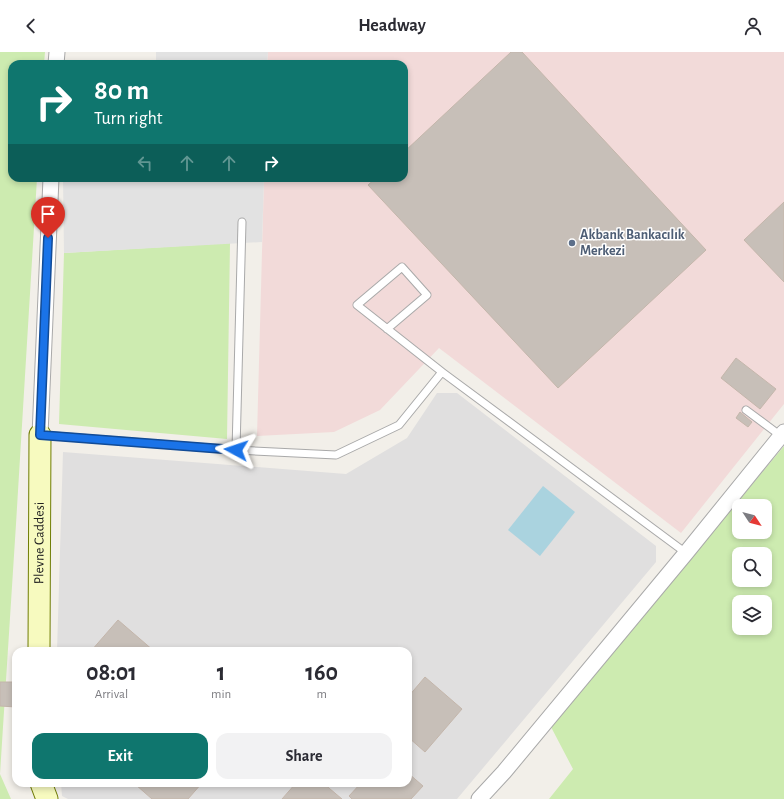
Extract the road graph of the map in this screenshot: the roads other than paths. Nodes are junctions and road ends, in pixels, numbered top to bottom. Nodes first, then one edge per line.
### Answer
1 (51, 182) edge
2 (242, 222) dead end
3 (387, 329) junction
4 (442, 372) junction
5 (746, 410) dead end
6 (782, 434) edge
7 (40, 435) junction
8 (236, 450) junction
9 (686, 553) junction
10 (39, 647) edge
11 (43, 787) edge
12 (48, 799) edge
13 (480, 799) edge

1 - 7 street
2 - 8 lane
3 - 3 lane
3 - 4 lane
4 - 8 lane
4 - 9 lane
5 - 6 lane
6 - 9 street
7 - 8 lane
7 - 10 street, Plevne Caddesi
9 - 13 street
11 - 12 street

